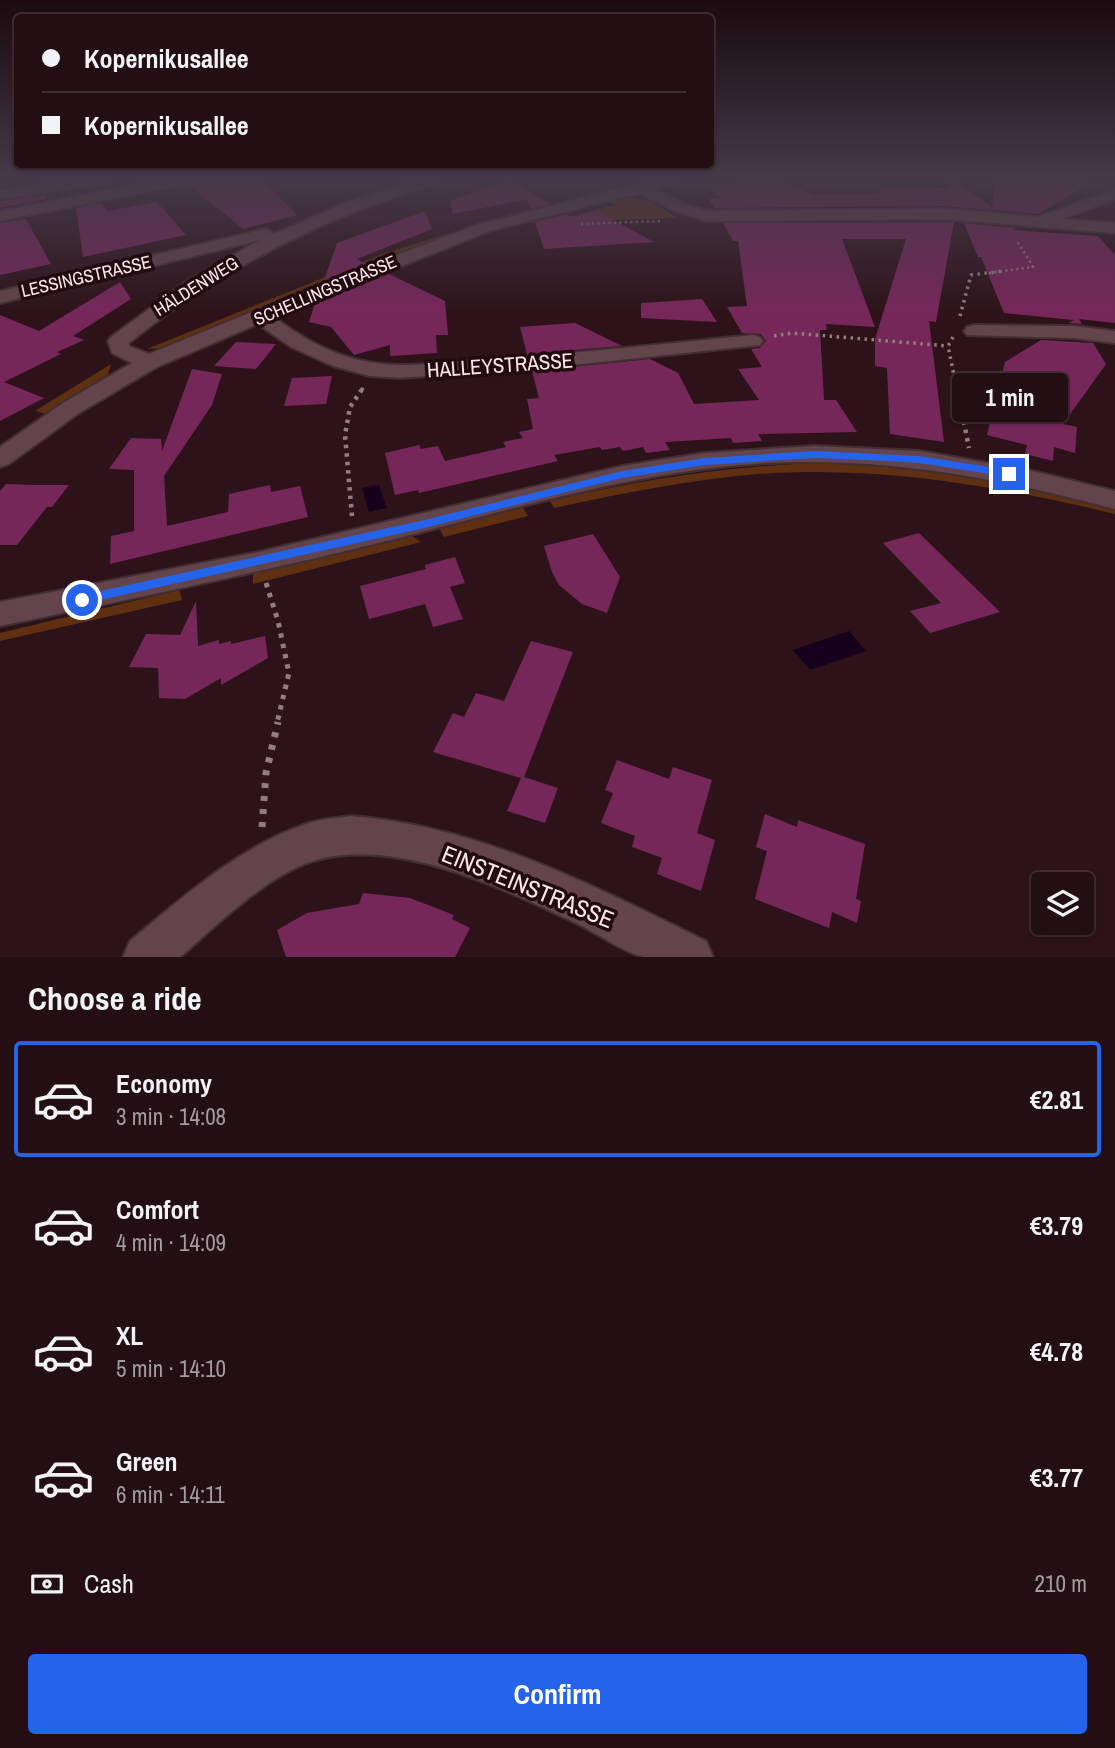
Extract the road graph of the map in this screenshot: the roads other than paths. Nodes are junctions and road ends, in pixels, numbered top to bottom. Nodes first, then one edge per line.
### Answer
1 (310, 224) edge
2 (500, 224) edge
3 (1061, 224) edge
4 (1115, 228) edge
5 (295, 229) junction
6 (0, 297) edge
7 (261, 317) junction
8 (963, 326) road end
9 (1115, 337) edge
10 (753, 341) road end
11 (149, 362) junction
12 (0, 459) edge
13 (1115, 500) edge
14 (0, 614) edge
15 (146, 957) edge
16 (690, 957) edge

1 - 5 street, HÄLDENWEG
2 - 7 street, SCHELLINGSTRASSE
3 - 4 street
5 - 6 street, LESSINGSTRASSE
5 - 11 street, HÄLDENWEG
7 - 10 street, HALLEYSTRASSE
7 - 11 street, SCHELLINGSTRASSE
8 - 9 street
11 - 12 street, SCHELLINGSTRASSE
13 - 14 street
15 - 16 street, EINSTEINSTRASSE

